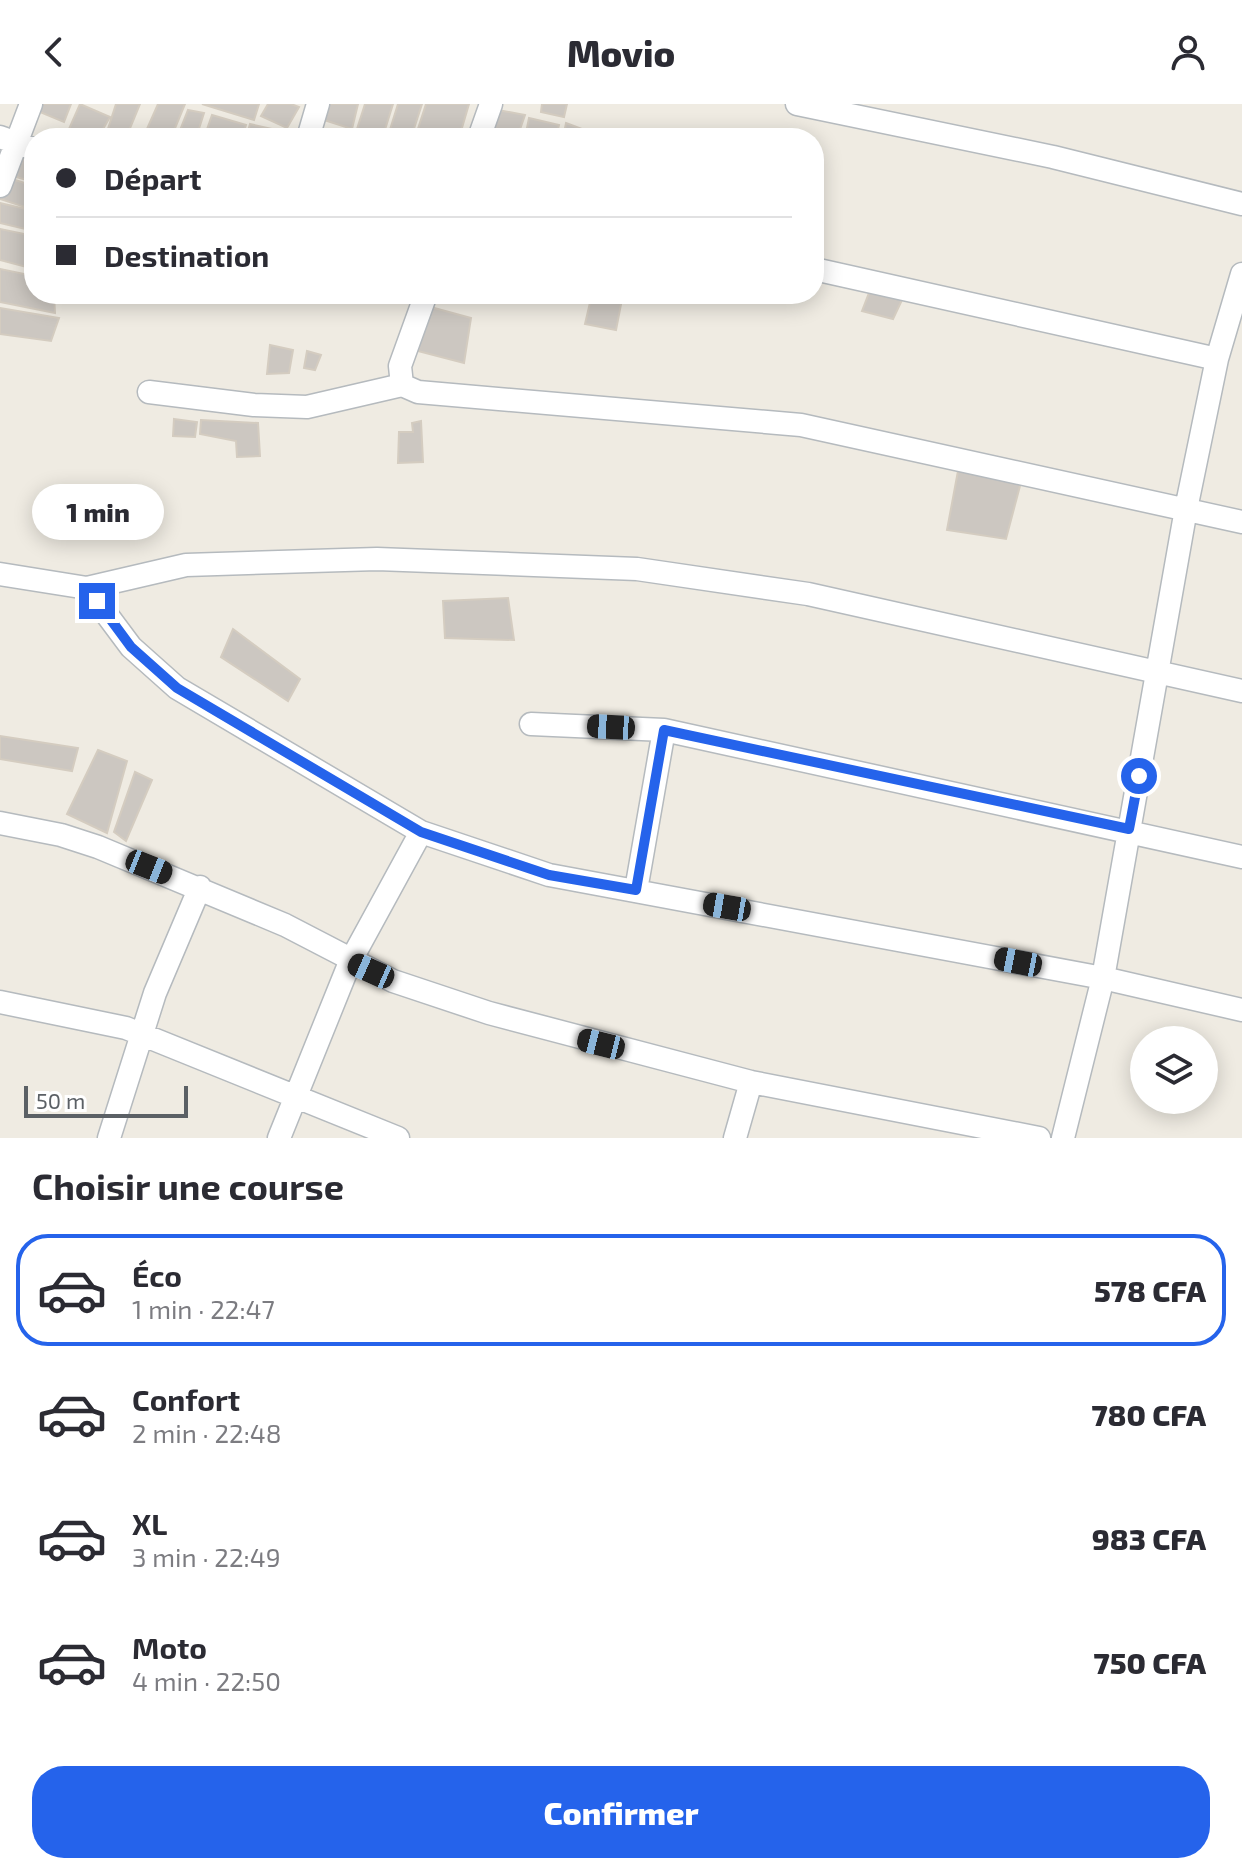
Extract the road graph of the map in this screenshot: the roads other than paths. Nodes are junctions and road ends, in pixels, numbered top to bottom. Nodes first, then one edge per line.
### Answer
1 (31, 104) edge
2 (318, 104) edge
3 (491, 104) edge
4 (797, 104) edge
5 (838, 108) edge
6 (311, 128) edge
7 (483, 128) edge
8 (17, 143) edge
9 (0, 186) edge
10 (1242, 204) edge
11 (824, 271) edge
12 (1242, 274) edge
13 (421, 304) edge
14 (1217, 359) junction
15 (402, 385) junction
16 (149, 392) dead end
17 (1186, 509) junction
18 (1242, 522) edge
19 (0, 574) edge
20 (87, 588) junction
21 (1158, 670) junction
22 (1242, 691) edge
23 (531, 724) dead end
24 (664, 730) junction
25 (0, 823) edge
26 (1129, 829) junction
27 (421, 832) junction
28 (1242, 857) edge
29 (200, 887) junction
30 (636, 890) junction
31 (350, 962) junction
32 (1103, 978) junction
33 (0, 1002) edge
34 (1242, 1010) edge
35 (143, 1035) junction
36 (751, 1082) junction
37 (294, 1099) junction
38 (109, 1138) edge
39 (279, 1138) edge
40 (398, 1138) edge
41 (735, 1138) edge
42 (1039, 1138) edge
43 (1063, 1138) edge

1 - 8 street
2 - 6 street
3 - 7 street
4 - 5 street
5 - 10 street
8 - 9 street
11 - 14 street
12 - 14 street
13 - 15 street
14 - 17 street
15 - 16 street
15 - 17 street
17 - 18 street
17 - 21 street
19 - 20 street
20 - 21 street
20 - 27 street
21 - 22 street
21 - 26 street
23 - 24 street
24 - 26 street
24 - 30 street
25 - 29 street
26 - 28 street
26 - 32 street
27 - 30 street
27 - 31 street
29 - 31 street
29 - 35 street
30 - 32 street
31 - 36 street
31 - 37 street
32 - 34 street
32 - 43 street
33 - 35 street
35 - 37 street
35 - 38 street
36 - 41 street
36 - 42 street
37 - 39 street
37 - 40 street

